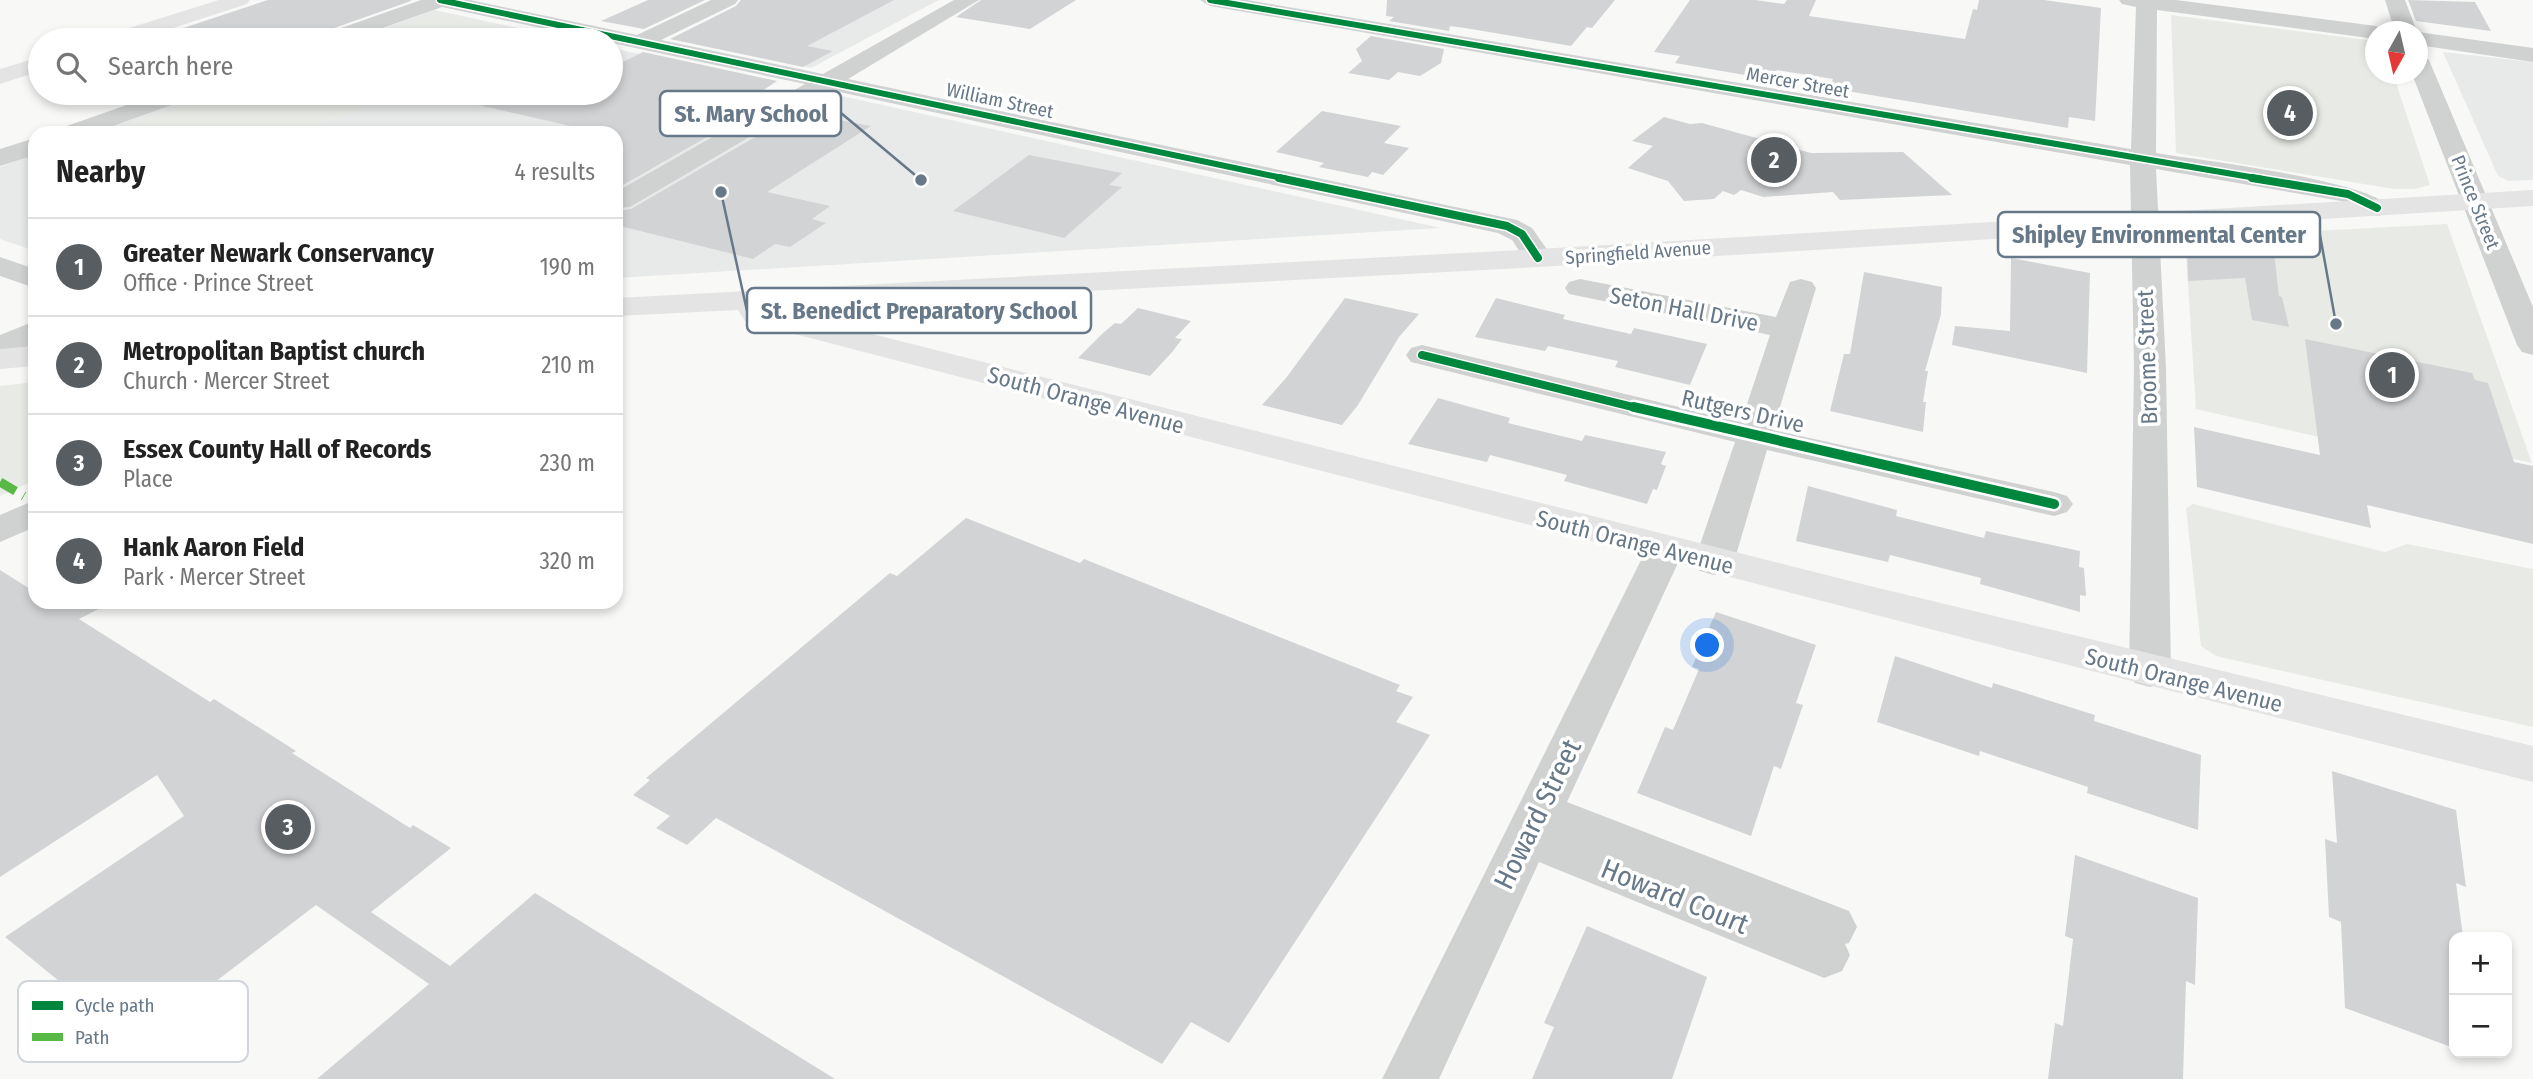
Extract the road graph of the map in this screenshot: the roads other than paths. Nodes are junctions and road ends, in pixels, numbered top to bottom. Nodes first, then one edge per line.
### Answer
1 (240, 0) edge
2 (441, 0) edge
3 (729, 0) edge
4 (969, 0) edge
5 (1210, 0) edge
6 (2395, 0) edge
7 (2141, 1) edge
8 (2402, 21) edge
9 (152, 28) edge
10 (363, 28) edge
11 (578, 28) edge
12 (2365, 32) edge
13 (623, 37) edge
14 (642, 41) junction
15 (2428, 41) edge
16 (2533, 55) edge
17 (28, 68) edge
18 (0, 77) edge
19 (823, 82) junction
20 (2427, 84) edge
21 (149, 105) edge
22 (91, 126) edge
23 (28, 148) edge
24 (0, 158) edge
25 (2142, 158) junction
26 (2533, 198) edge
27 (623, 199) edge
28 (2476, 202) junction
29 (2377, 208) junction
30 (2142, 222) junction
31 (1538, 258) junction
32 (0, 266) edge
33 (28, 276) edge
34 (1580, 288) dead end
35 (1801, 288) dead end
36 (2521, 291) edge
37 (746, 299) junction
38 (623, 307) edge
39 (1787, 329) junction
40 (28, 334) edge
41 (2533, 345) edge
42 (0, 348) edge
43 (1422, 355) dead end
44 (28, 357) edge
45 (0, 359) edge
46 (1754, 436) junction
47 (2054, 504) dead end
48 (28, 516) edge
49 (0, 530) edge
50 (1665, 550) junction
51 (1714, 562) junction
52 (2150, 672) junction
53 (2533, 764) edge
54 (1533, 824) junction
55 (1828, 941) dead end
56 (1410, 1079) edge

1 - 9 main road
2 - 10 street
2 - 11 street, William Street
3 - 14 street
4 - 19 street
5 - 25 street, Mercer Street
6 - 8 street
7 - 12 street
7 - 25 street, Broome Street
13 - 14 street, William Street
14 - 19 street, William Street
15 - 16 street
17 - 18 main road
19 - 27 street
19 - 31 street, William Street
20 - 28 street, Prince Street
21 - 22 street
23 - 24 street
25 - 29 street, Mercer Street
25 - 30 street, Broome Street
26 - 28 main road, Springfield Avenue
28 - 29 main road, Springfield Avenue
28 - 36 street, Prince Street
29 - 30 main road, Springfield Avenue
30 - 31 main road, Springfield Avenue
30 - 52 street, Broome Street
31 - 37 main road, Springfield Avenue
32 - 33 street
34 - 39 street, Seton Hall Drive
35 - 39 street, Seton Hall Drive
36 - 41 street, Prince Street
37 - 38 main road, Springfield Avenue
37 - 50 main road, South Orange Avenue
39 - 46 street, Seton Hall Drive
40 - 42 street
43 - 46 street, Rutgers Drive
44 - 45 main road
46 - 47 street, Rutgers Drive
46 - 51 street, Seton Hall Drive
48 - 49 street
50 - 51 main road, South Orange Avenue
50 - 54 street, Howard Street
51 - 52 main road, South Orange Avenue
52 - 53 main road, South Orange Avenue
54 - 55 street, Howard Court
54 - 56 street, Howard Street

